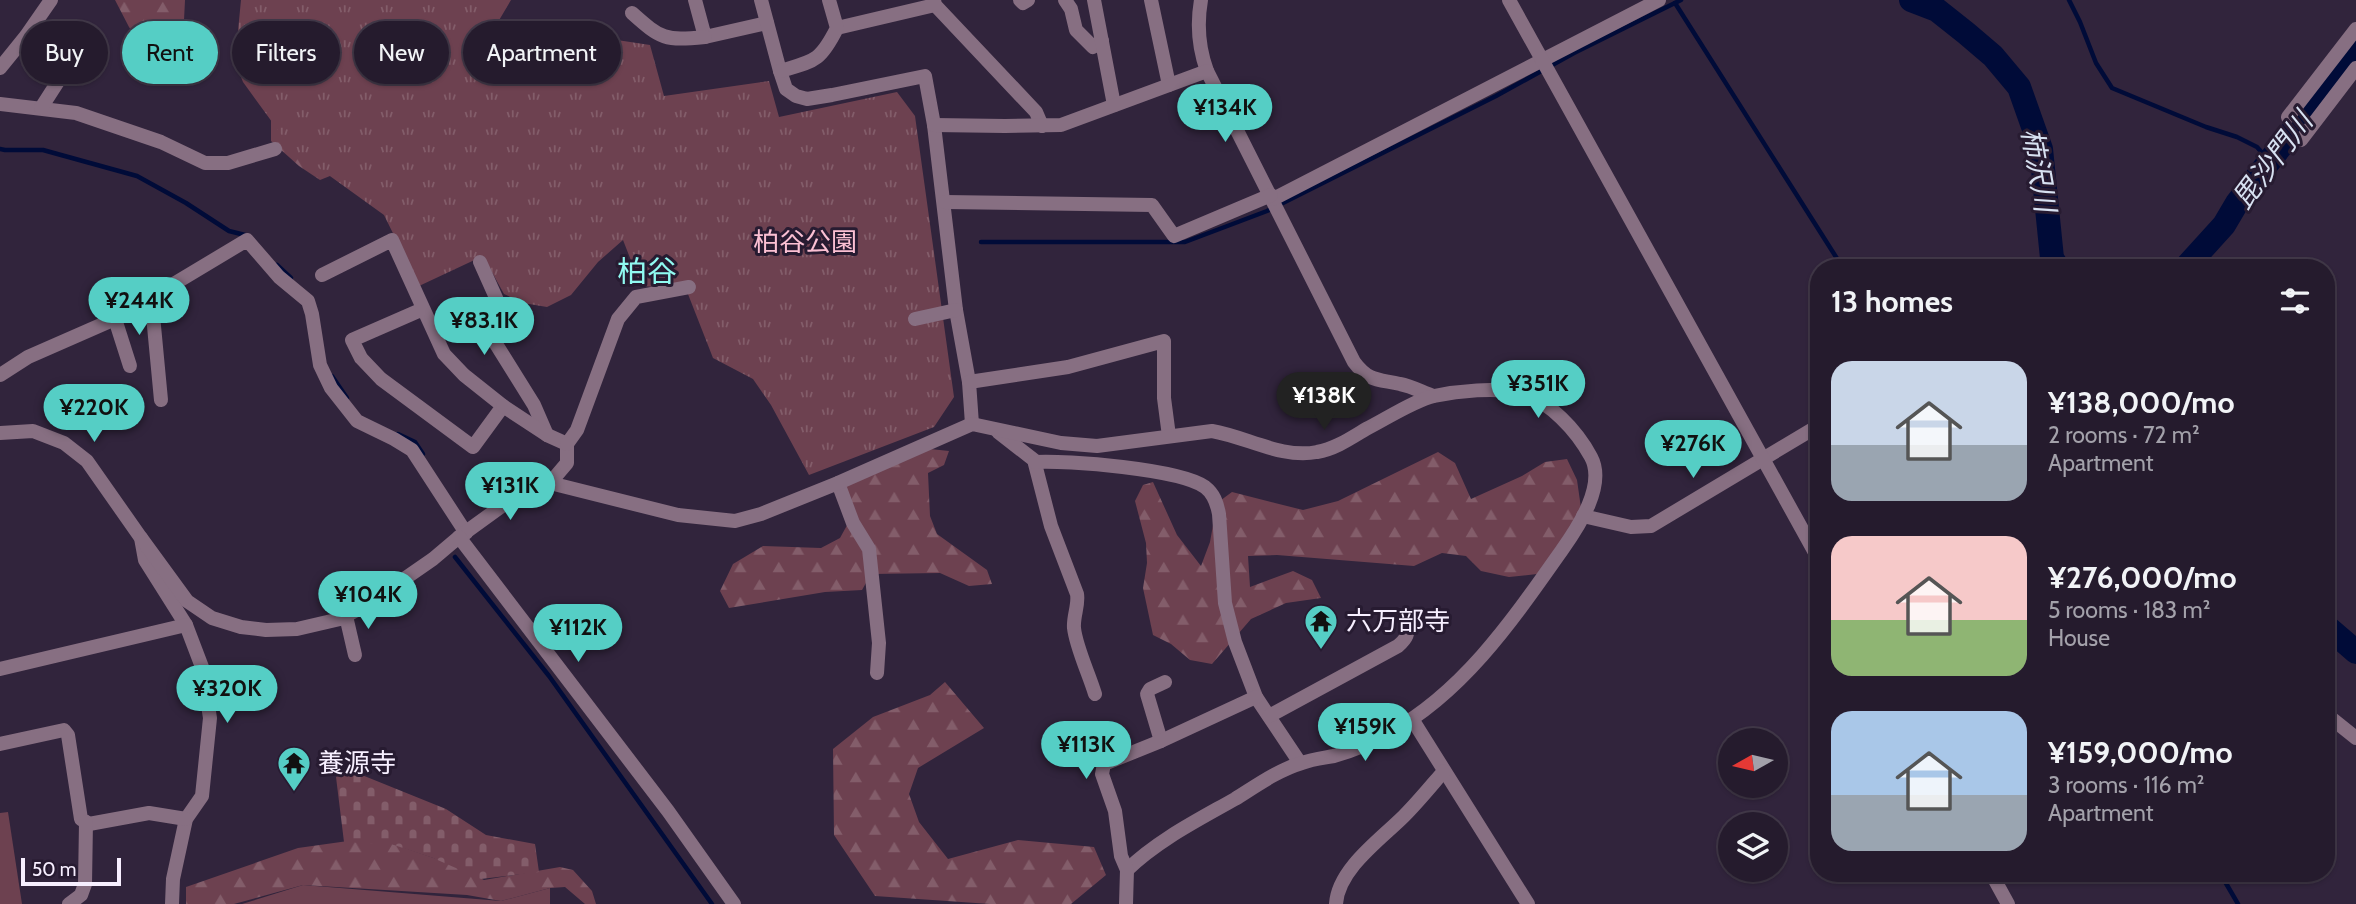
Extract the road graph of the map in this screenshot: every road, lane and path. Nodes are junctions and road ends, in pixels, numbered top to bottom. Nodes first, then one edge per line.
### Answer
1 (51, 0) edge
2 (695, 0) edge
3 (761, 0) edge
4 (829, 0) edge
5 (1020, 0) edge
6 (1028, 0) edge
7 (1065, 0) edge
8 (1094, 0) edge
9 (1151, 0) edge
10 (1201, 0) edge
11 (1509, 0) edge
12 (1659, 0) edge
13 (935, 2) edge
14 (632, 13) dead end
15 (767, 23) junction
16 (836, 28) junction
17 (2356, 30) edge
18 (705, 37) junction
19 (1102, 41) junction
20 (1543, 60) junction
21 (0, 68) edge
22 (2356, 68) edge
23 (780, 71) junction
24 (1207, 71) junction
25 (56, 84) edge
26 (1169, 85) junction
27 (0, 104) edge
28 (1114, 105) junction
29 (41, 108) junction
30 (2288, 117) dead end
31 (934, 125) junction
32 (1042, 126) junction
33 (2301, 140) dead end
34 (275, 149) dead end
35 (1272, 197) junction
36 (945, 202) junction
37 (480, 262) dead end
38 (322, 275) dead end
39 (689, 287) dead end
40 (148, 299) junction
41 (423, 309) junction
42 (956, 310) junction
43 (115, 319) junction
44 (915, 319) dead end
45 (130, 366) dead end
46 (0, 375) edge
47 (969, 382) junction
48 (1433, 396) junction
49 (161, 400) dead end
50 (503, 406) junction
51 (972, 424) junction
52 (994, 429) junction
53 (1810, 431) edge
54 (0, 433) edge
55 (547, 435) junction
56 (1169, 436) junction
57 (568, 444) junction
58 (1762, 459) junction
59 (1035, 462) junction
60 (550, 483) junction
61 (838, 483) junction
62 (1583, 516) junction
63 (462, 535) junction
64 (141, 538) junction
65 (1810, 544) edge
66 (346, 616) junction
67 (1406, 623) dead end
68 (186, 625) junction
69 (355, 655) dead end
70 (0, 669) edge
71 (877, 673) dead end
72 (1165, 682) dead end
73 (1095, 694) dead end
74 (1256, 697) junction
75 (1269, 716) junction
76 (1412, 719) junction
77 (2335, 721) edge
78 (2356, 738) edge
79 (1161, 741) junction
80 (0, 744) edge
81 (1300, 763) junction
82 (1444, 771) junction
83 (186, 819) junction
84 (86, 822) junction
85 (1127, 870) junction
86 (1996, 882) edge
87 (69, 904) edge
88 (172, 904) edge
89 (734, 904) edge
90 (1126, 904) edge
91 (1336, 904) edge
92 (1528, 904) edge
93 (2008, 904) edge

1 - 21 street
2 - 18 street
3 - 15 street
4 - 16 street
5 - 6 street
7 - 19 street
8 - 19 street
9 - 26 street
10 - 24 street
11 - 20 street
12 - 20 street
13 - 16 street
13 - 32 street
14 - 18 street
15 - 18 street
15 - 23 street
16 - 23 street
17 - 30 street
19 - 28 street
20 - 35 street
20 - 58 street
22 - 33 street
23 - 31 street
24 - 26 street
24 - 35 street
25 - 29 street
26 - 28 street
27 - 29 street
28 - 32 street
29 - 34 street
31 - 32 street
31 - 36 street
35 - 36 street
35 - 48 street
36 - 42 street
37 - 55 street
38 - 41 street
39 - 57 street
40 - 43 street
40 - 49 street
40 - 63 street
41 - 50 street
41 - 50 street
42 - 44 street
42 - 47 street
43 - 45 street
43 - 46 street
47 - 51 street
47 - 56 street
48 - 56 street
48 - 62 street
50 - 55 street
51 - 52 street
51 - 61 street
52 - 56 street
52 - 59 street
53 - 58 street
54 - 64 street
55 - 57 street
57 - 60 street
58 - 62 street
58 - 65 street
59 - 73 street
59 - 74 street
60 - 61 street
60 - 63 street
61 - 71 street
62 - 76 street
63 - 66 street
63 - 89 street
64 - 66 street
64 - 68 street
66 - 69 street
67 - 75 street
68 - 70 street
68 - 83 street
72 - 79 street
74 - 75 street
74 - 79 street
75 - 81 street
76 - 81 street
76 - 82 street
77 - 78 street
79 - 85 street
80 - 84 street
81 - 85 street
82 - 91 street
82 - 92 street
83 - 84 street
83 - 88 street
84 - 87 street
85 - 90 street
86 - 93 street

